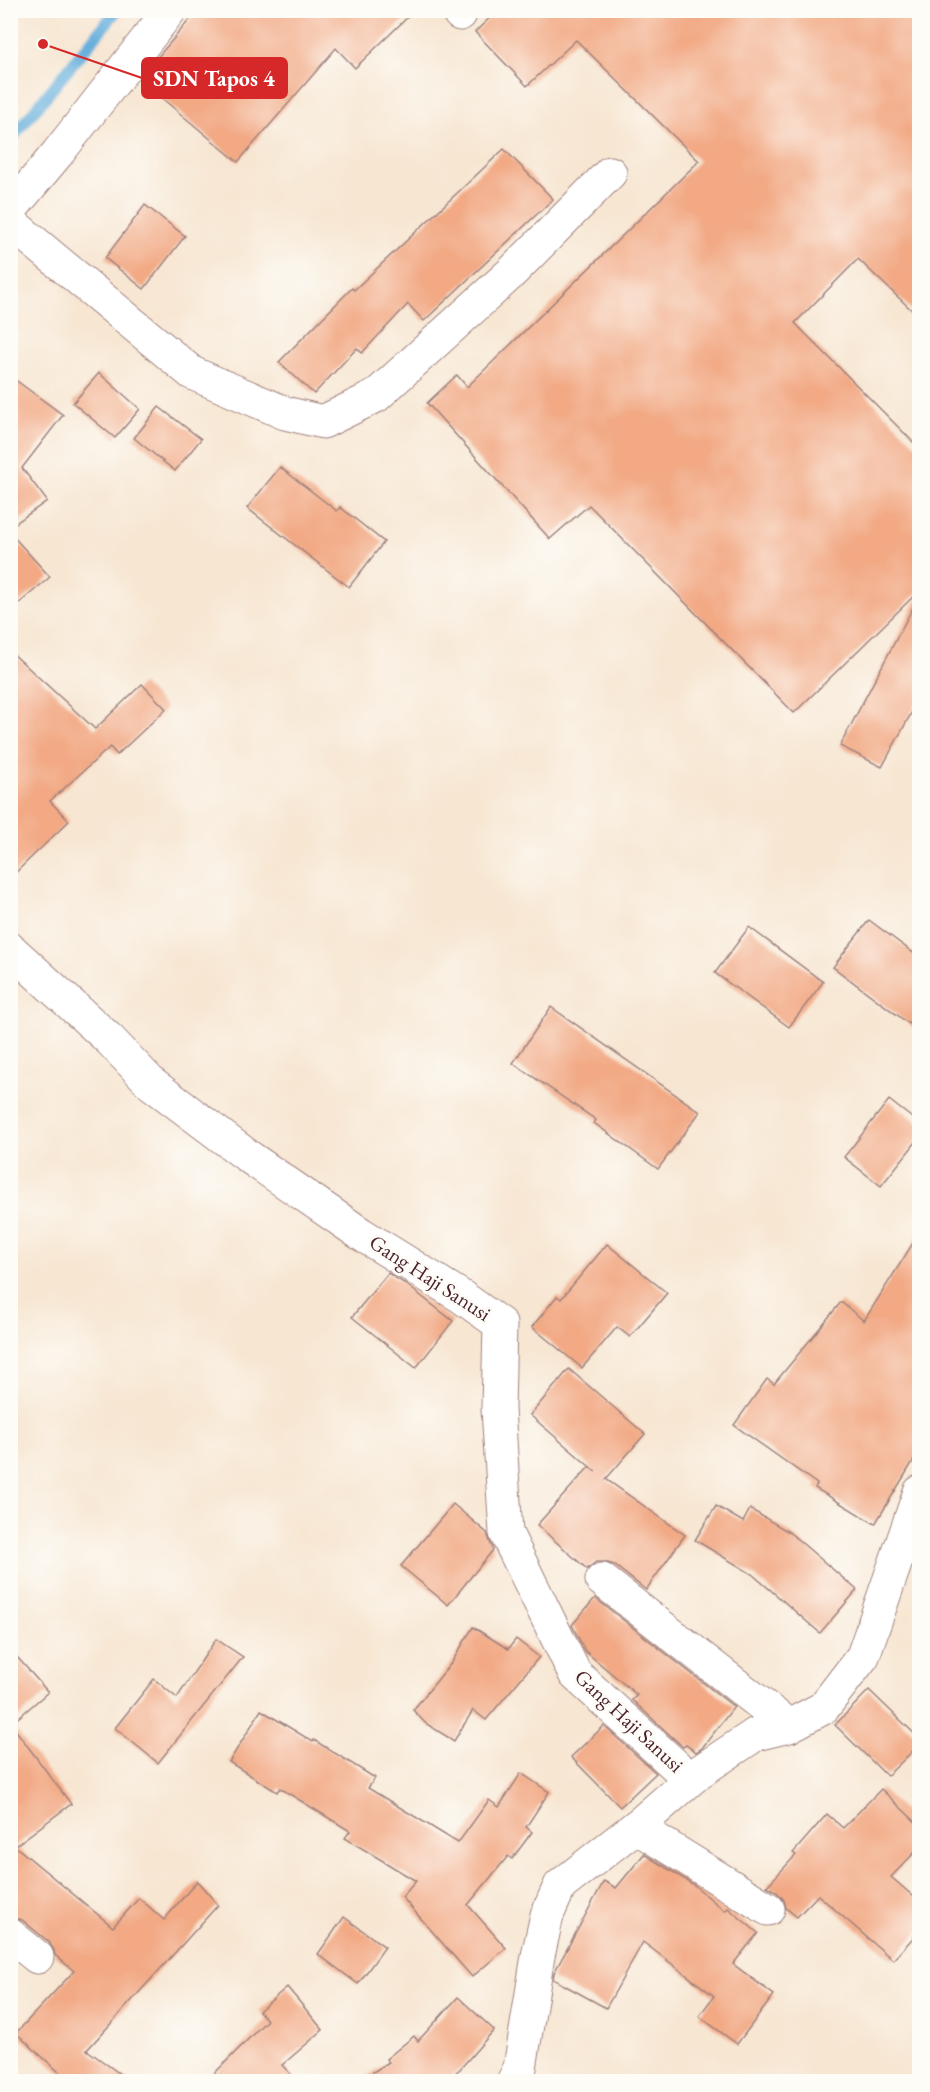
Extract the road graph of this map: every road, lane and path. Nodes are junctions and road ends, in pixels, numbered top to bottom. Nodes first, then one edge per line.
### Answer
1 (170, 10) edge
2 (610, 172) dead end
3 (10, 210) edge
4 (10, 222) edge
5 (10, 949) edge
6 (920, 1492) edge
7 (602, 1580) dead end
8 (789, 1726) junction
9 (690, 1779) junction
10 (636, 1827) junction
11 (768, 1909) dead end
12 (10, 1935) edge
13 (36, 1957) dead end
14 (513, 2082) edge

1 - 3 street
2 - 4 street
5 - 9 street, Gang Haji Sanusi
6 - 8 street
7 - 8 street
8 - 9 street
9 - 10 street
10 - 11 street
10 - 14 street
12 - 13 street

